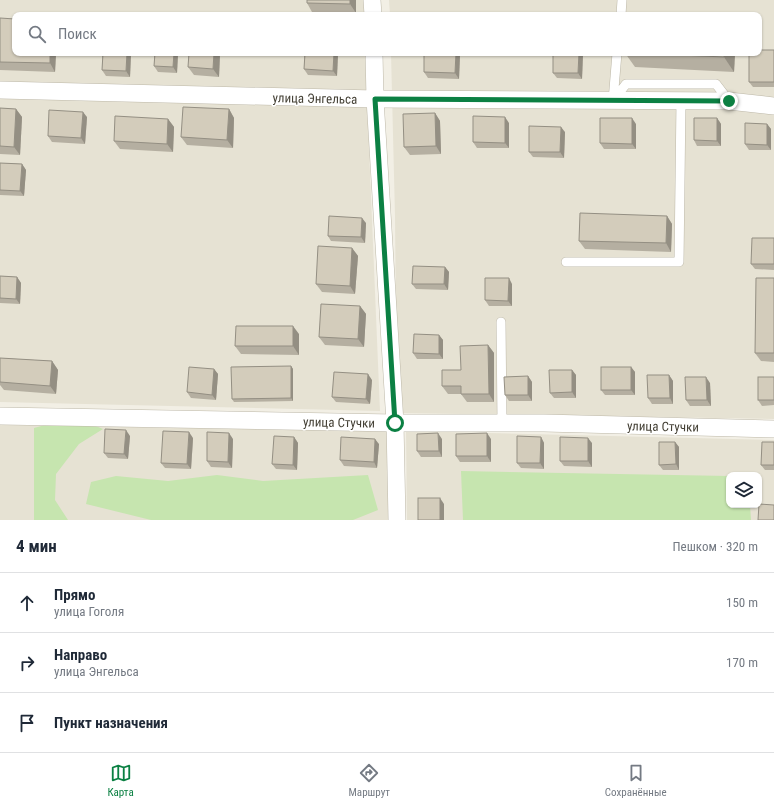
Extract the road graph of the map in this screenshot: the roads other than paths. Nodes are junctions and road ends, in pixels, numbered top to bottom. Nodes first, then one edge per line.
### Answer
1 (372, 0) edge
2 (622, 0) edge
3 (373, 12) edge
4 (621, 12) edge
5 (374, 56) edge
6 (617, 56) edge
7 (0, 90) edge
8 (375, 99) junction
9 (612, 100) junction
10 (681, 101) junction
11 (729, 101) junction
12 (774, 106) edge
13 (566, 262) dead end
14 (501, 322) dead end
15 (0, 416) edge
16 (395, 423) junction
17 (502, 423) junction
18 (774, 429) edge
19 (397, 520) edge

1 - 3 street
2 - 4 lane
5 - 8 street
6 - 9 lane
7 - 8 street, улица Энгельса
8 - 9 street, улица Энгельса
8 - 16 street
9 - 10 street, улица Энгельса
9 - 11 lane
10 - 11 street, улица Энгельса
10 - 13 lane
11 - 12 street, улица Энгельса
14 - 17 lane
15 - 16 street, улица Стучки
16 - 17 street, улица Стучки
16 - 19 street
17 - 18 street, улица Стучки

